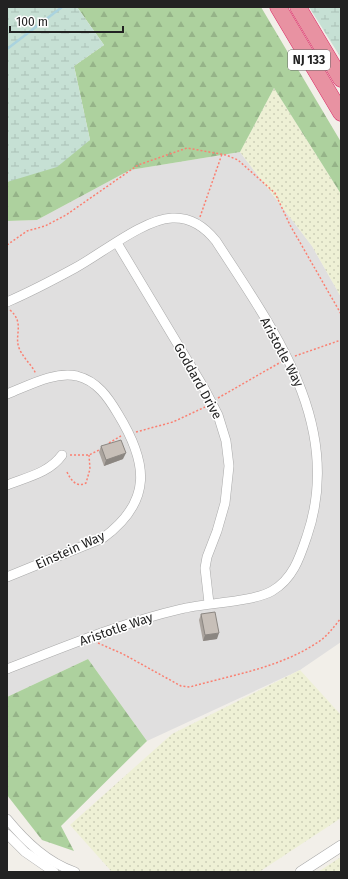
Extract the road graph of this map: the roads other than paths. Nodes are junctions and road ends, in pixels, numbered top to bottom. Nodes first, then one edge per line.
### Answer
1 (278, 7) edge
2 (298, 7) edge
3 (341, 79) edge
4 (341, 113) edge
5 (117, 243) junction
6 (8, 305) edge
7 (7, 394) edge
8 (62, 455) road end
9 (7, 485) edge
10 (7, 577) edge
11 (209, 603) junction
12 (7, 669) edge
13 (7, 819) edge
14 (7, 834) edge
15 (341, 846) edge
16 (68, 870) edge
17 (54, 872) edge
18 (75, 872) edge
19 (301, 872) edge

1 - 4 highway, NJ 133
2 - 3 highway, NJ 133
5 - 6 street, Aristotle Way
5 - 11 street, Goddard Drive
5 - 11 street, Aristotle Way
7 - 10 street, Einstein Way
8 - 9 street
11 - 12 street, Aristotle Way
13 - 16 street
14 - 17 street
15 - 19 street
16 - 18 street

